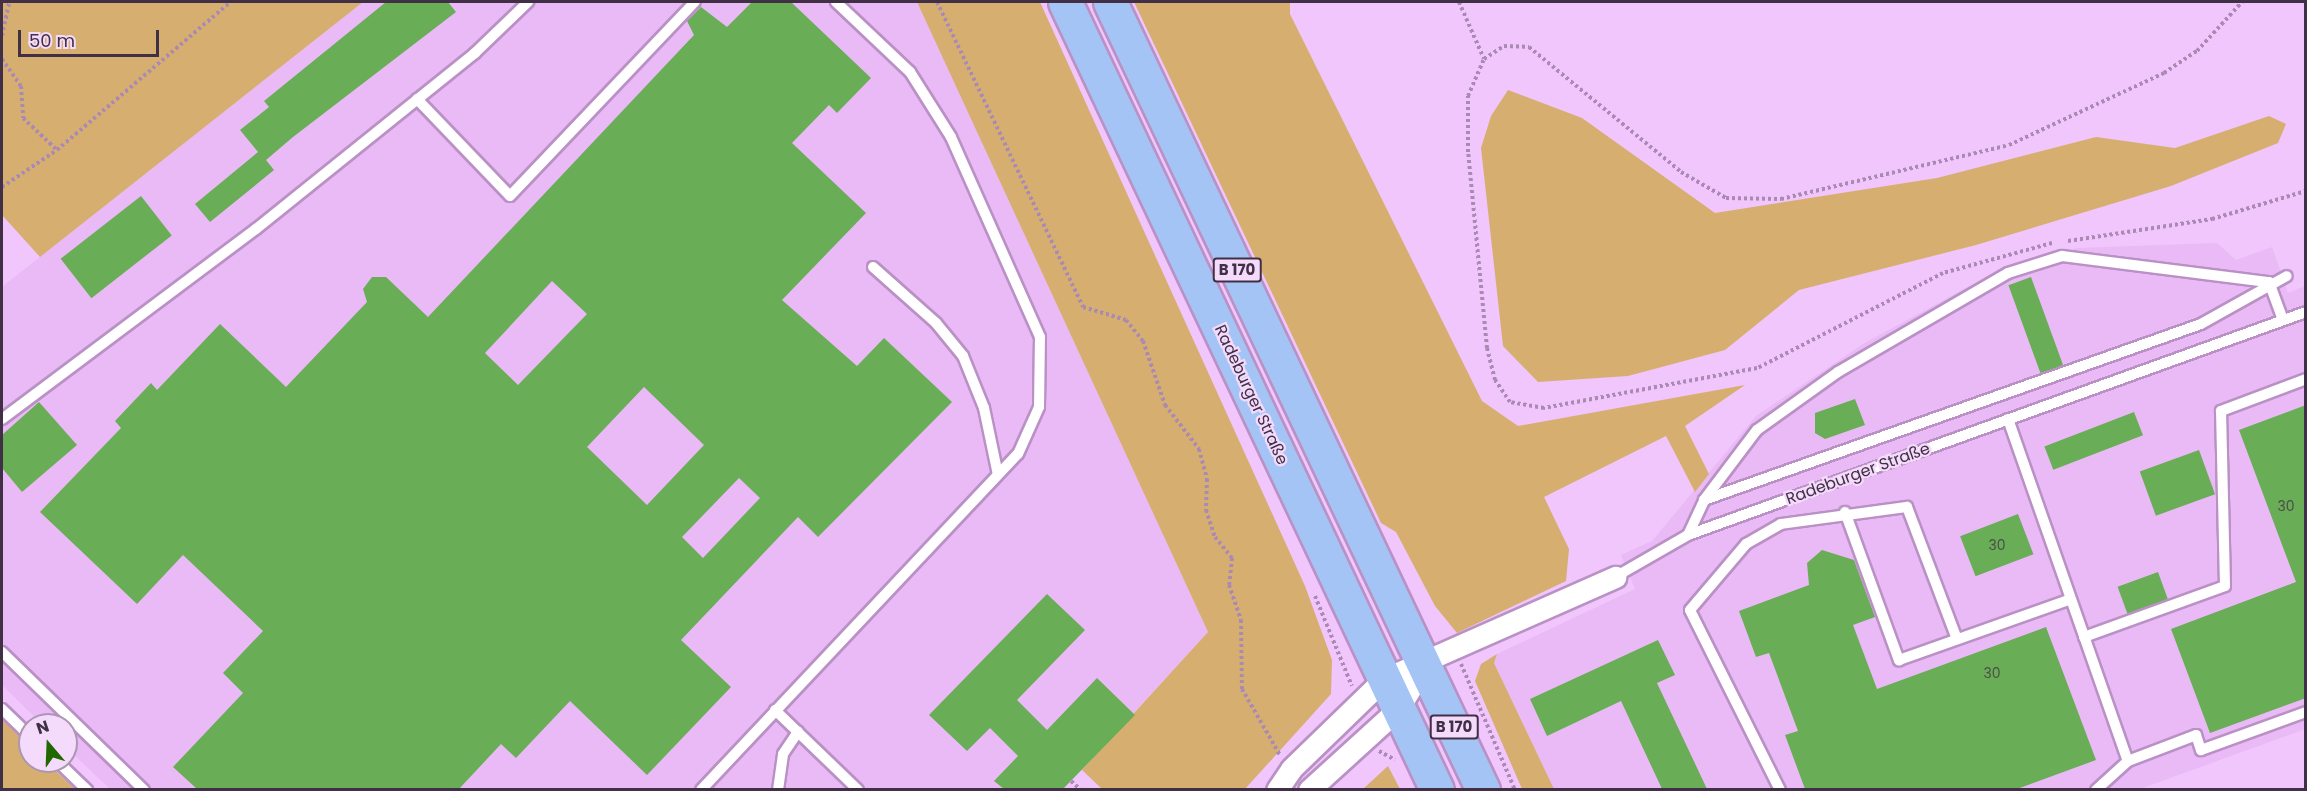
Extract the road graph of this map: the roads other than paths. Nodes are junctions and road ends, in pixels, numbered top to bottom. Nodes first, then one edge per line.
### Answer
1 (528, 2) edge
2 (695, 2) edge
3 (836, 2) edge
4 (1065, 2) edge
5 (1110, 2) edge
6 (417, 99) junction
7 (873, 267) dead end
8 (2287, 276) dead end
9 (2269, 282) junction
10 (2306, 312) edge
11 (2283, 320) junction
12 (2306, 379) edge
13 (2, 419) edge
14 (2008, 419) junction
15 (998, 475) junction
16 (1704, 500) junction
17 (1845, 512) junction
18 (1688, 535) junction
19 (1615, 578) joint
20 (2071, 599) junction
21 (2085, 638) junction
22 (1957, 639) junction
23 (2, 652) edge
24 (1424, 666) junction
25 (1384, 679) junction
26 (2, 709) edge
27 (1398, 709) junction
28 (775, 710) junction
29 (2306, 712) edge
30 (18, 724) edge
31 (798, 732) junction
32 (2127, 761) junction
33 (70, 773) edge
34 (87, 789) edge
35 (144, 789) edge
36 (701, 789) edge
37 (778, 789) edge
38 (858, 789) edge
39 (1277, 789) edge
40 (1309, 789) edge
41 (1437, 789) edge
42 (1483, 789) edge
43 (1780, 789) edge
44 (2096, 789) edge

1 - 6 lane
2 - 6 lane
3 - 15 lane
4 - 25 main road, Radeburger Straße / B 170
5 - 24 main road, B 170
6 - 13 lane
7 - 15 lane
8 - 9 lane
9 - 11 lane
9 - 16 lane
9 - 16 lane
10 - 11 lane, Radeburger Straße
11 - 14 lane, Radeburger Straße
12 - 21 lane
14 - 18 lane, Radeburger Straße
14 - 20 lane
15 - 28 lane
16 - 18 lane
17 - 22 lane
17 - 22 lane
17 - 43 lane
18 - 19 lane, Radeburger Straße
19 - 24 street, Radeburger Straße
20 - 21 lane
20 - 22 lane
21 - 32 lane
23 - 35 lane
24 - 25 street, Radeburger Straße
24 - 27 street
24 - 42 main road, B 170
25 - 27 main road, Radeburger Straße / B 170
25 - 39 street
26 - 30 lane
27 - 40 street
27 - 41 main road, Radeburger Straße / B 170
28 - 31 lane
28 - 36 lane
29 - 32 lane
31 - 37 lane
31 - 38 lane
32 - 44 lane
33 - 34 lane

